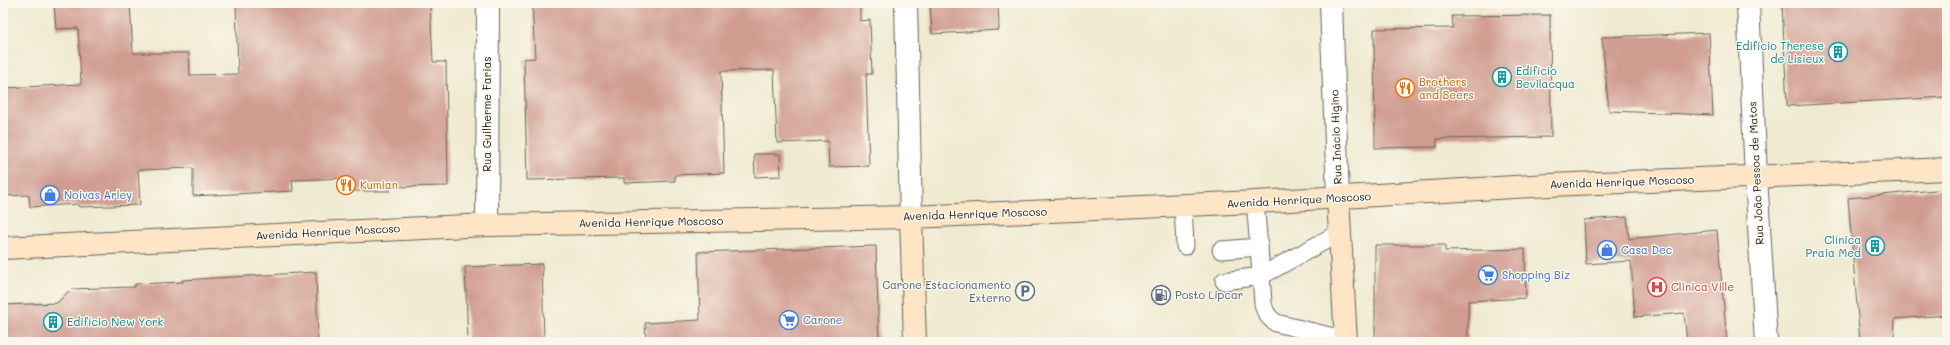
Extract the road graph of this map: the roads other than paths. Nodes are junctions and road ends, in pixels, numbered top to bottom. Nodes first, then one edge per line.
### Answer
1 (488, 3) edge
2 (906, 3) edge
3 (1331, 3) edge
4 (1748, 3) edge
5 (1947, 170) edge
6 (1756, 177) junction
7 (1338, 198) junction
8 (1255, 202) junction
9 (1182, 204) junction
10 (911, 217) junction
11 (487, 225) junction
12 (1340, 233) junction
13 (1185, 246) dead end
14 (1259, 247) junction
15 (3, 248) edge
16 (1221, 250) dead end
17 (1261, 276) junction
18 (1224, 281) dead end
19 (1346, 341) edge
20 (915, 342) edge
21 (1766, 342) edge

1 - 11 street, Rua Guilherme Farias
2 - 10 street
3 - 7 street, Rua Inácio Higino
4 - 6 street, Rua João Pessoa de Matos
5 - 6 main road, Avenida Henrique Moscoso
6 - 7 main road, Avenida Henrique Moscoso
6 - 21 street, Rua João Pessoa de Matos
7 - 8 main road, Avenida Henrique Moscoso
7 - 12 main road, Rua Inácio Higino
8 - 9 main road, Avenida Henrique Moscoso
8 - 14 lane
9 - 10 main road, Avenida Henrique Moscoso
9 - 13 lane
10 - 11 main road, Avenida Henrique Moscoso
10 - 20 main road
11 - 15 main road, Avenida Henrique Moscoso
12 - 17 lane
12 - 19 main road, Rua Inácio Higino
14 - 16 lane
14 - 17 lane
17 - 18 lane
17 - 19 lane

